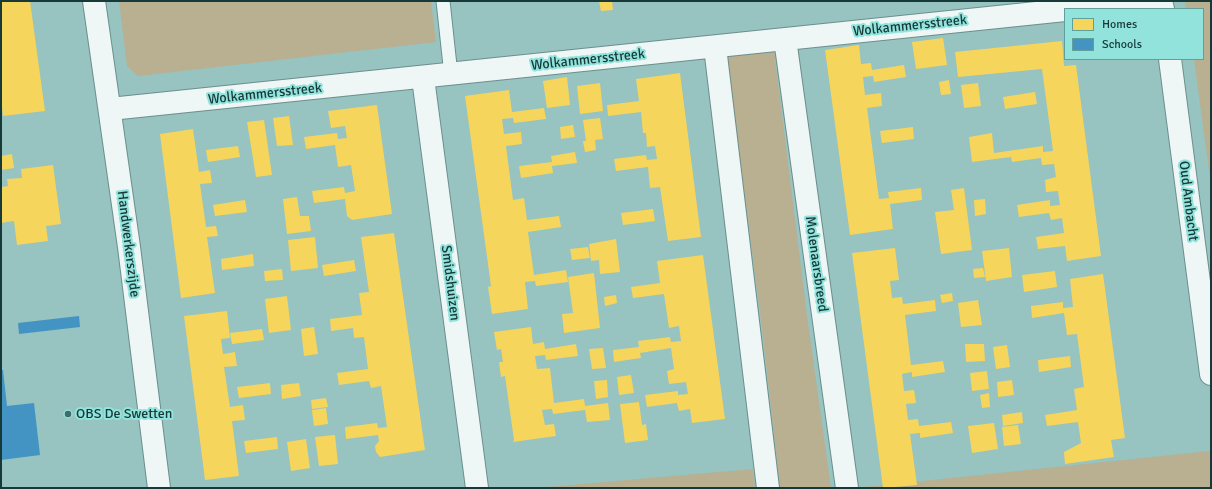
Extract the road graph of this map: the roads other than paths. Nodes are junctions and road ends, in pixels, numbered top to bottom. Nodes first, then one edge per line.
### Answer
1 (94, 1) edge
2 (443, 1) edge
3 (1146, 1) edge
4 (1080, 8) edge
5 (1064, 10) edge
6 (785, 40) junction
7 (715, 47) junction
8 (1170, 60) edge
9 (451, 75) junction
10 (423, 78) junction
11 (110, 109) junction
12 (1208, 342) edge
13 (1211, 374) edge
14 (159, 488) edge
15 (477, 488) edge
16 (768, 488) edge
17 (847, 488) edge

1 - 11 street, Handwerkerszijde
2 - 9 lane
3 - 4 street
5 - 6 street, Wolkammersstreek
6 - 7 street, Wolkammersstreek
6 - 17 street, Molenaarsbreed
7 - 9 street, Wolkammersstreek
7 - 16 street
8 - 12 street, Oud Ambacht
9 - 10 street, Wolkammersstreek
10 - 11 street, Wolkammersstreek
10 - 15 street, Smidshuizen
11 - 14 street, Handwerkerszijde
12 - 13 street, Oud Ambacht

